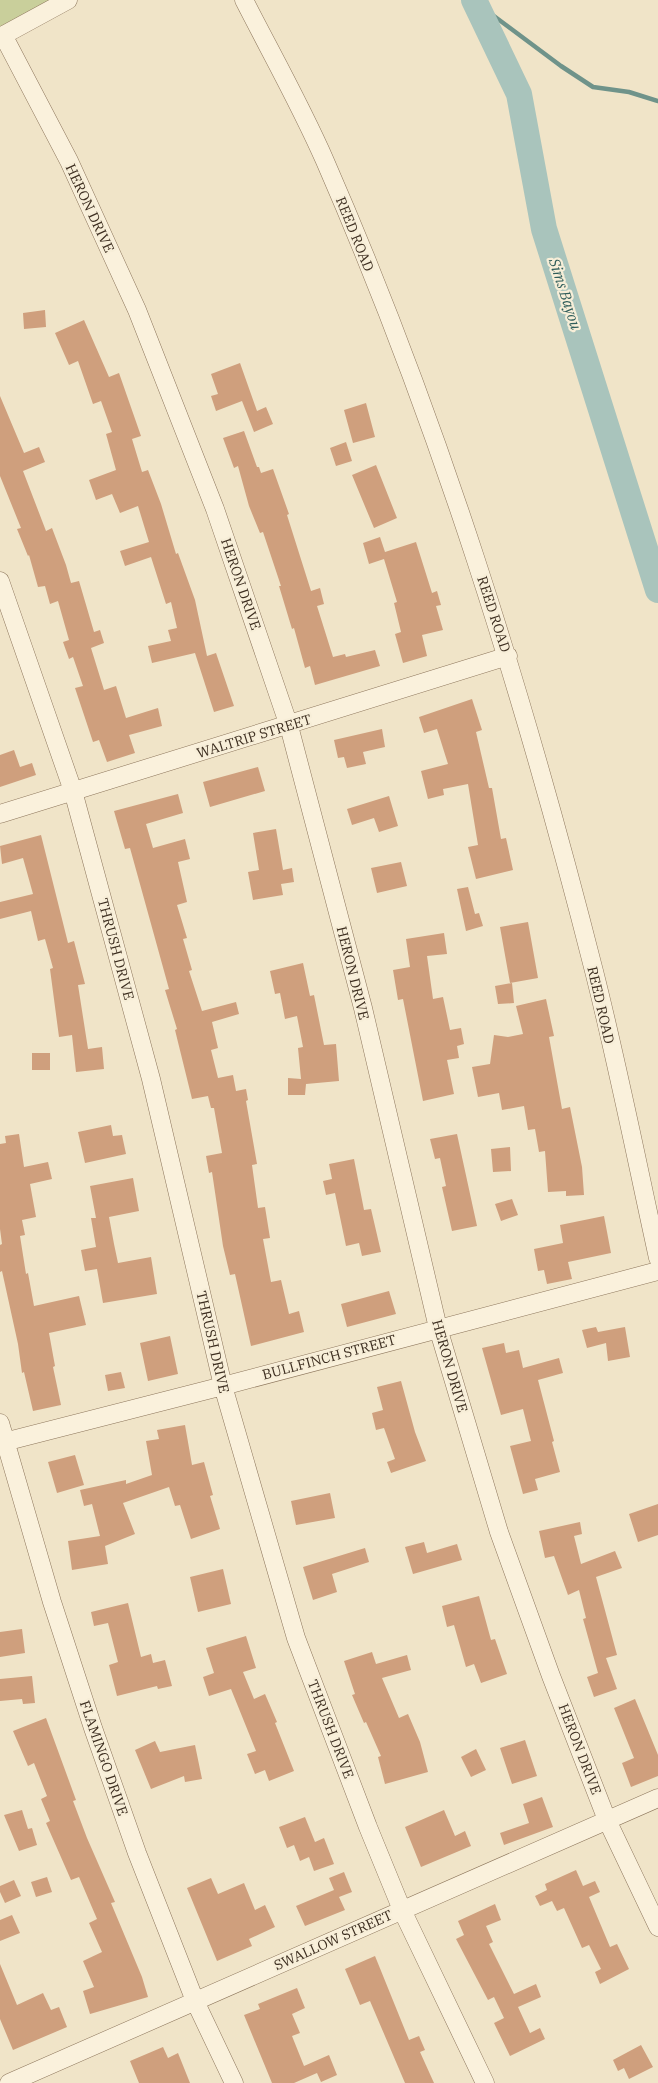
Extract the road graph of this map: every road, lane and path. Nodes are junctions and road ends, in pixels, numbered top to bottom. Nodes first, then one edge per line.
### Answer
1 (68, 0) edge
2 (244, 0) edge
3 (2, 36) edge
4 (0, 580) edge
5 (508, 656) junction
6 (289, 726) junction
7 (73, 791) junction
8 (0, 814) edge
9 (658, 1258) edge
10 (658, 1271) edge
11 (438, 1328) junction
12 (223, 1386) junction
13 (0, 1423) edge
14 (2, 1442) edge
15 (658, 1798) edge
16 (607, 1820) junction
17 (402, 1910) junction
18 (658, 1927) edge
19 (195, 2001) junction
20 (9, 2083) edge
21 (234, 2083) edge
22 (486, 2083) edge

1 - 3 street
2 - 5 street, REED ROAD
3 - 6 street, HERON DRIVE
4 - 7 street, THRUSH DRIVE
5 - 6 street, WALTRIP STREET
5 - 9 street, REED ROAD
6 - 7 street, WALTRIP STREET
6 - 11 street, HERON DRIVE
7 - 8 street, WALTRIP STREET
7 - 12 street, THRUSH DRIVE
10 - 11 street, BULLFINCH STREET
11 - 12 street, BULLFINCH STREET
11 - 16 street, HERON DRIVE
12 - 14 street, BULLFINCH STREET
12 - 17 street, THRUSH DRIVE
13 - 14 street, FLAMINGO DRIVE
14 - 19 street, FLAMINGO DRIVE
15 - 16 street, SWALLOW STREET
16 - 17 street, SWALLOW STREET
16 - 18 street, HERON DRIVE
17 - 19 street, SWALLOW STREET
17 - 22 street, THRUSH DRIVE
19 - 20 street, SWALLOW STREET
19 - 21 street, FLAMINGO DRIVE

